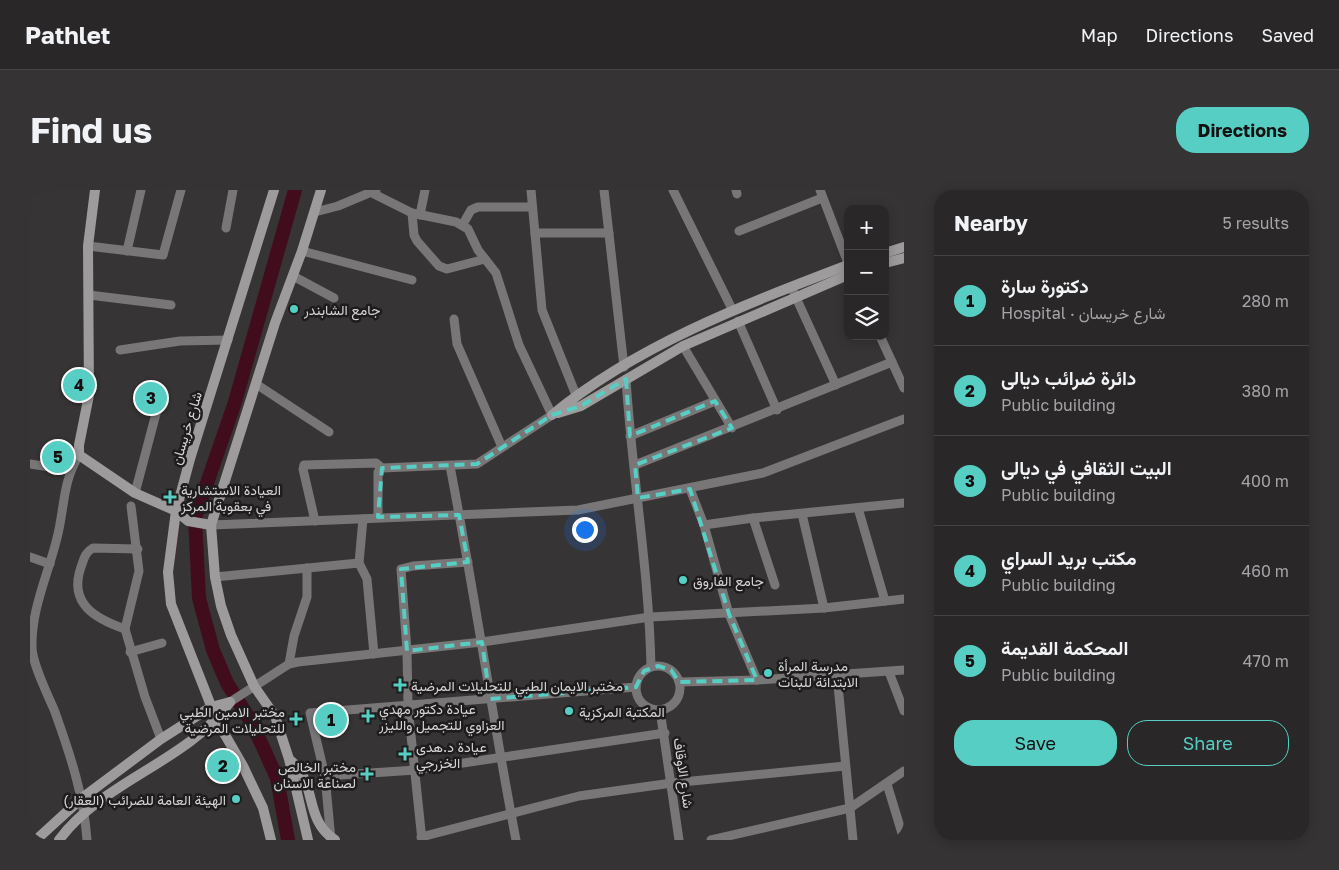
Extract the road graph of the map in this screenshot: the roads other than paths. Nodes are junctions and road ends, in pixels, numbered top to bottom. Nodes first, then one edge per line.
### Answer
1 (95, 190) edge
2 (141, 190) edge
3 (181, 190) edge
4 (233, 190) edge
5 (274, 190) edge
6 (321, 190) edge
7 (426, 190) edge
8 (531, 190) edge
9 (605, 190) edge
10 (674, 190) edge
11 (374, 192) edge
12 (821, 194) edge
13 (532, 207) junction
14 (315, 212) junction
15 (416, 214) junction
16 (463, 224) junction
17 (226, 228) dead end
18 (738, 230) dead end
19 (535, 233) junction
20 (609, 233) junction
21 (88, 246) junction
22 (904, 248) edge
23 (127, 251) junction
24 (302, 251) junction
25 (889, 252) edge
26 (844, 254) edge
27 (904, 258) edge
28 (485, 259) junction
29 (889, 262) edge
30 (844, 266) edge
31 (293, 276) junction
32 (844, 276) edge
33 (412, 280) dead end
34 (791, 286) junction
35 (89, 296) junction
36 (795, 296) junction
37 (334, 298) dead end
38 (171, 305) dead end
39 (733, 311) junction
40 (454, 319) dead end
41 (738, 321) junction
42 (228, 340) junction
43 (882, 340) edge
44 (683, 346) junction
45 (120, 350) dead end
46 (892, 362) junction
47 (624, 367) junction
48 (626, 379) junction
49 (256, 384) junction
50 (836, 385) junction
51 (904, 388) edge
52 (576, 395) junction
53 (715, 400) junction
54 (158, 406) dead end
55 (777, 410) junction
56 (552, 414) junction
57 (904, 419) edge
58 (732, 428) junction
59 (329, 432) dead end
60 (630, 436) junction
61 (502, 447) junction
62 (79, 455) junction
63 (30, 464) edge
64 (635, 465) junction
65 (450, 466) junction
66 (382, 468) junction
67 (69, 470) junction
68 (690, 489) junction
69 (135, 493) junction
70 (638, 498) junction
71 (904, 503) edge
72 (131, 506) dead end
73 (858, 508) junction
74 (176, 511) junction
75 (802, 514) junction
76 (459, 515) junction
77 (378, 517) junction
78 (753, 518) junction
79 (363, 519) junction
80 (315, 521) junction
81 (206, 525) junction
82 (704, 525) junction
83 (138, 549) junction
84 (30, 557) edge
85 (468, 562) junction
86 (359, 563) junction
87 (50, 564) junction
88 (307, 568) junction
89 (215, 577) junction
90 (774, 585) dead end
91 (904, 599) edge
92 (884, 601) junction
93 (824, 608) junction
94 (730, 614) junction
95 (650, 618) junction
96 (125, 629) junction
97 (482, 642) junction
98 (162, 643) dead end
99 (407, 651) junction
100 (130, 652) junction
101 (374, 654) junction
102 (289, 664) junction
103 (650, 667) junction
104 (904, 670) edge
105 (888, 672) junction
106 (837, 675) junction
107 (757, 680) junction
108 (679, 682) junction
109 (254, 686) junction
110 (636, 688) junction
111 (490, 699) junction
112 (230, 702) junction
113 (211, 707) junction
114 (408, 707) junction
115 (660, 710) junction
116 (904, 711) edge
117 (217, 720) junction
118 (665, 733) junction
119 (161, 739) junction
120 (500, 758) junction
121 (289, 759) junction
122 (846, 766) junction
123 (416, 770) junction
124 (904, 771) edge
125 (325, 776) junction
126 (672, 783) junction
127 (887, 784) junction
128 (82, 798) junction
129 (850, 808) junction
130 (85, 810) junction
131 (511, 813) junction
132 (30, 837) edge
133 (740, 837) edge
134 (422, 838) edge
135 (332, 839) edge
136 (33, 840) edge
137 (36, 840) edge
138 (59, 840) edge
139 (87, 840) edge
140 (271, 840) edge
141 (308, 840) edge
142 (516, 840) edge
143 (678, 840) edge
144 (711, 840) edge
145 (853, 840) edge
146 (904, 840) edge

1 - 21 street
2 - 23 street
3 - 23 street
4 - 17 street
5 - 42 street, شارع خريسان
6 - 14 street
7 - 15 street
8 - 13 street
9 - 20 street
10 - 39 street
11 - 14 street
11 - 15 street
12 - 18 street
12 - 26 street
13 - 16 street
13 - 19 street
14 - 24 street
15 - 16 street
15 - 28 street
16 - 28 street
19 - 20 street
19 - 52 street
20 - 47 street
21 - 23 street
21 - 35 street
22 - 25 street
24 - 31 street
24 - 33 street
27 - 29 street
28 - 56 street
30 - 34 street
31 - 37 street
31 - 49 street
32 - 36 street
34 - 36 street
34 - 39 street
35 - 38 street
35 - 62 street
36 - 41 street
36 - 50 street
39 - 47 street
40 - 61 street
41 - 44 street
41 - 55 street
42 - 45 street
42 - 74 street, شارع خريسان
43 - 46 street
44 - 48 street
44 - 53 street
46 - 50 street
46 - 51 street
47 - 52 street
48 - 56 street
48 - 60 street
49 - 59 street
49 - 81 street
50 - 55 street
52 - 56 street
53 - 58 street
53 - 60 street
54 - 69 street
55 - 58 street
56 - 61 street
57 - 68 street
58 - 64 street
60 - 64 street
61 - 65 street
62 - 67 street
62 - 69 street
63 - 67 street
64 - 70 street
65 - 66 street
65 - 76 street
66 - 77 street
66 - 80 street
67 - 87 street
68 - 70 street
68 - 82 street
69 - 74 street
70 - 76 street
70 - 95 street
71 - 73 street
72 - 83 street
73 - 75 street
73 - 92 street
74 - 81 street
74 - 113 street, شارع خريسان
75 - 78 street
75 - 93 street
76 - 77 street
76 - 85 street
77 - 79 street
78 - 82 street
78 - 90 street
79 - 80 street
79 - 86 street
80 - 81 street
81 - 89 street
82 - 94 street
83 - 96 street
83 - 96 street
84 - 87 street
85 - 97 street
85 - 99 street
86 - 88 street
86 - 101 street
87 - 128 street
88 - 89 street
88 - 102 street
89 - 109 street
91 - 92 street
92 - 93 street
93 - 94 street
94 - 95 street
94 - 107 street
95 - 97 street
95 - 103 street
96 - 100 street
97 - 99 street
97 - 111 street
98 - 100 street
99 - 101 street
99 - 114 street
100 - 119 street
101 - 102 street
102 - 109 street
103 - 108 street
103 - 110 street
104 - 105 street
105 - 106 street
105 - 116 street
106 - 107 street
106 - 122 street
107 - 108 street
108 - 115 street
109 - 112 street
109 - 121 street
110 - 111 street
110 - 115 street
111 - 114 street
111 - 120 street
112 - 113 street
112 - 117 street
113 - 117 street, شارع خريسان
113 - 119 street
114 - 123 street
114 - 125 street
115 - 118 street, شارع الاوقاف
117 - 130 street
117 - 140 street, شارع خريسان
118 - 120 street
118 - 126 street, شارع الاوقاف
119 - 128 street
120 - 123 street
120 - 131 street
121 - 135 street
121 - 141 street
122 - 126 street
122 - 129 street
123 - 125 street
123 - 134 street
124 - 127 street
125 - 135 street
126 - 131 street
126 - 143 street, شارع الاوقاف
127 - 129 street
127 - 146 street
128 - 130 street
128 - 137 street
129 - 133 street
129 - 145 street
130 - 138 street
130 - 139 street
131 - 134 street
131 - 142 street
132 - 136 street
133 - 144 street

